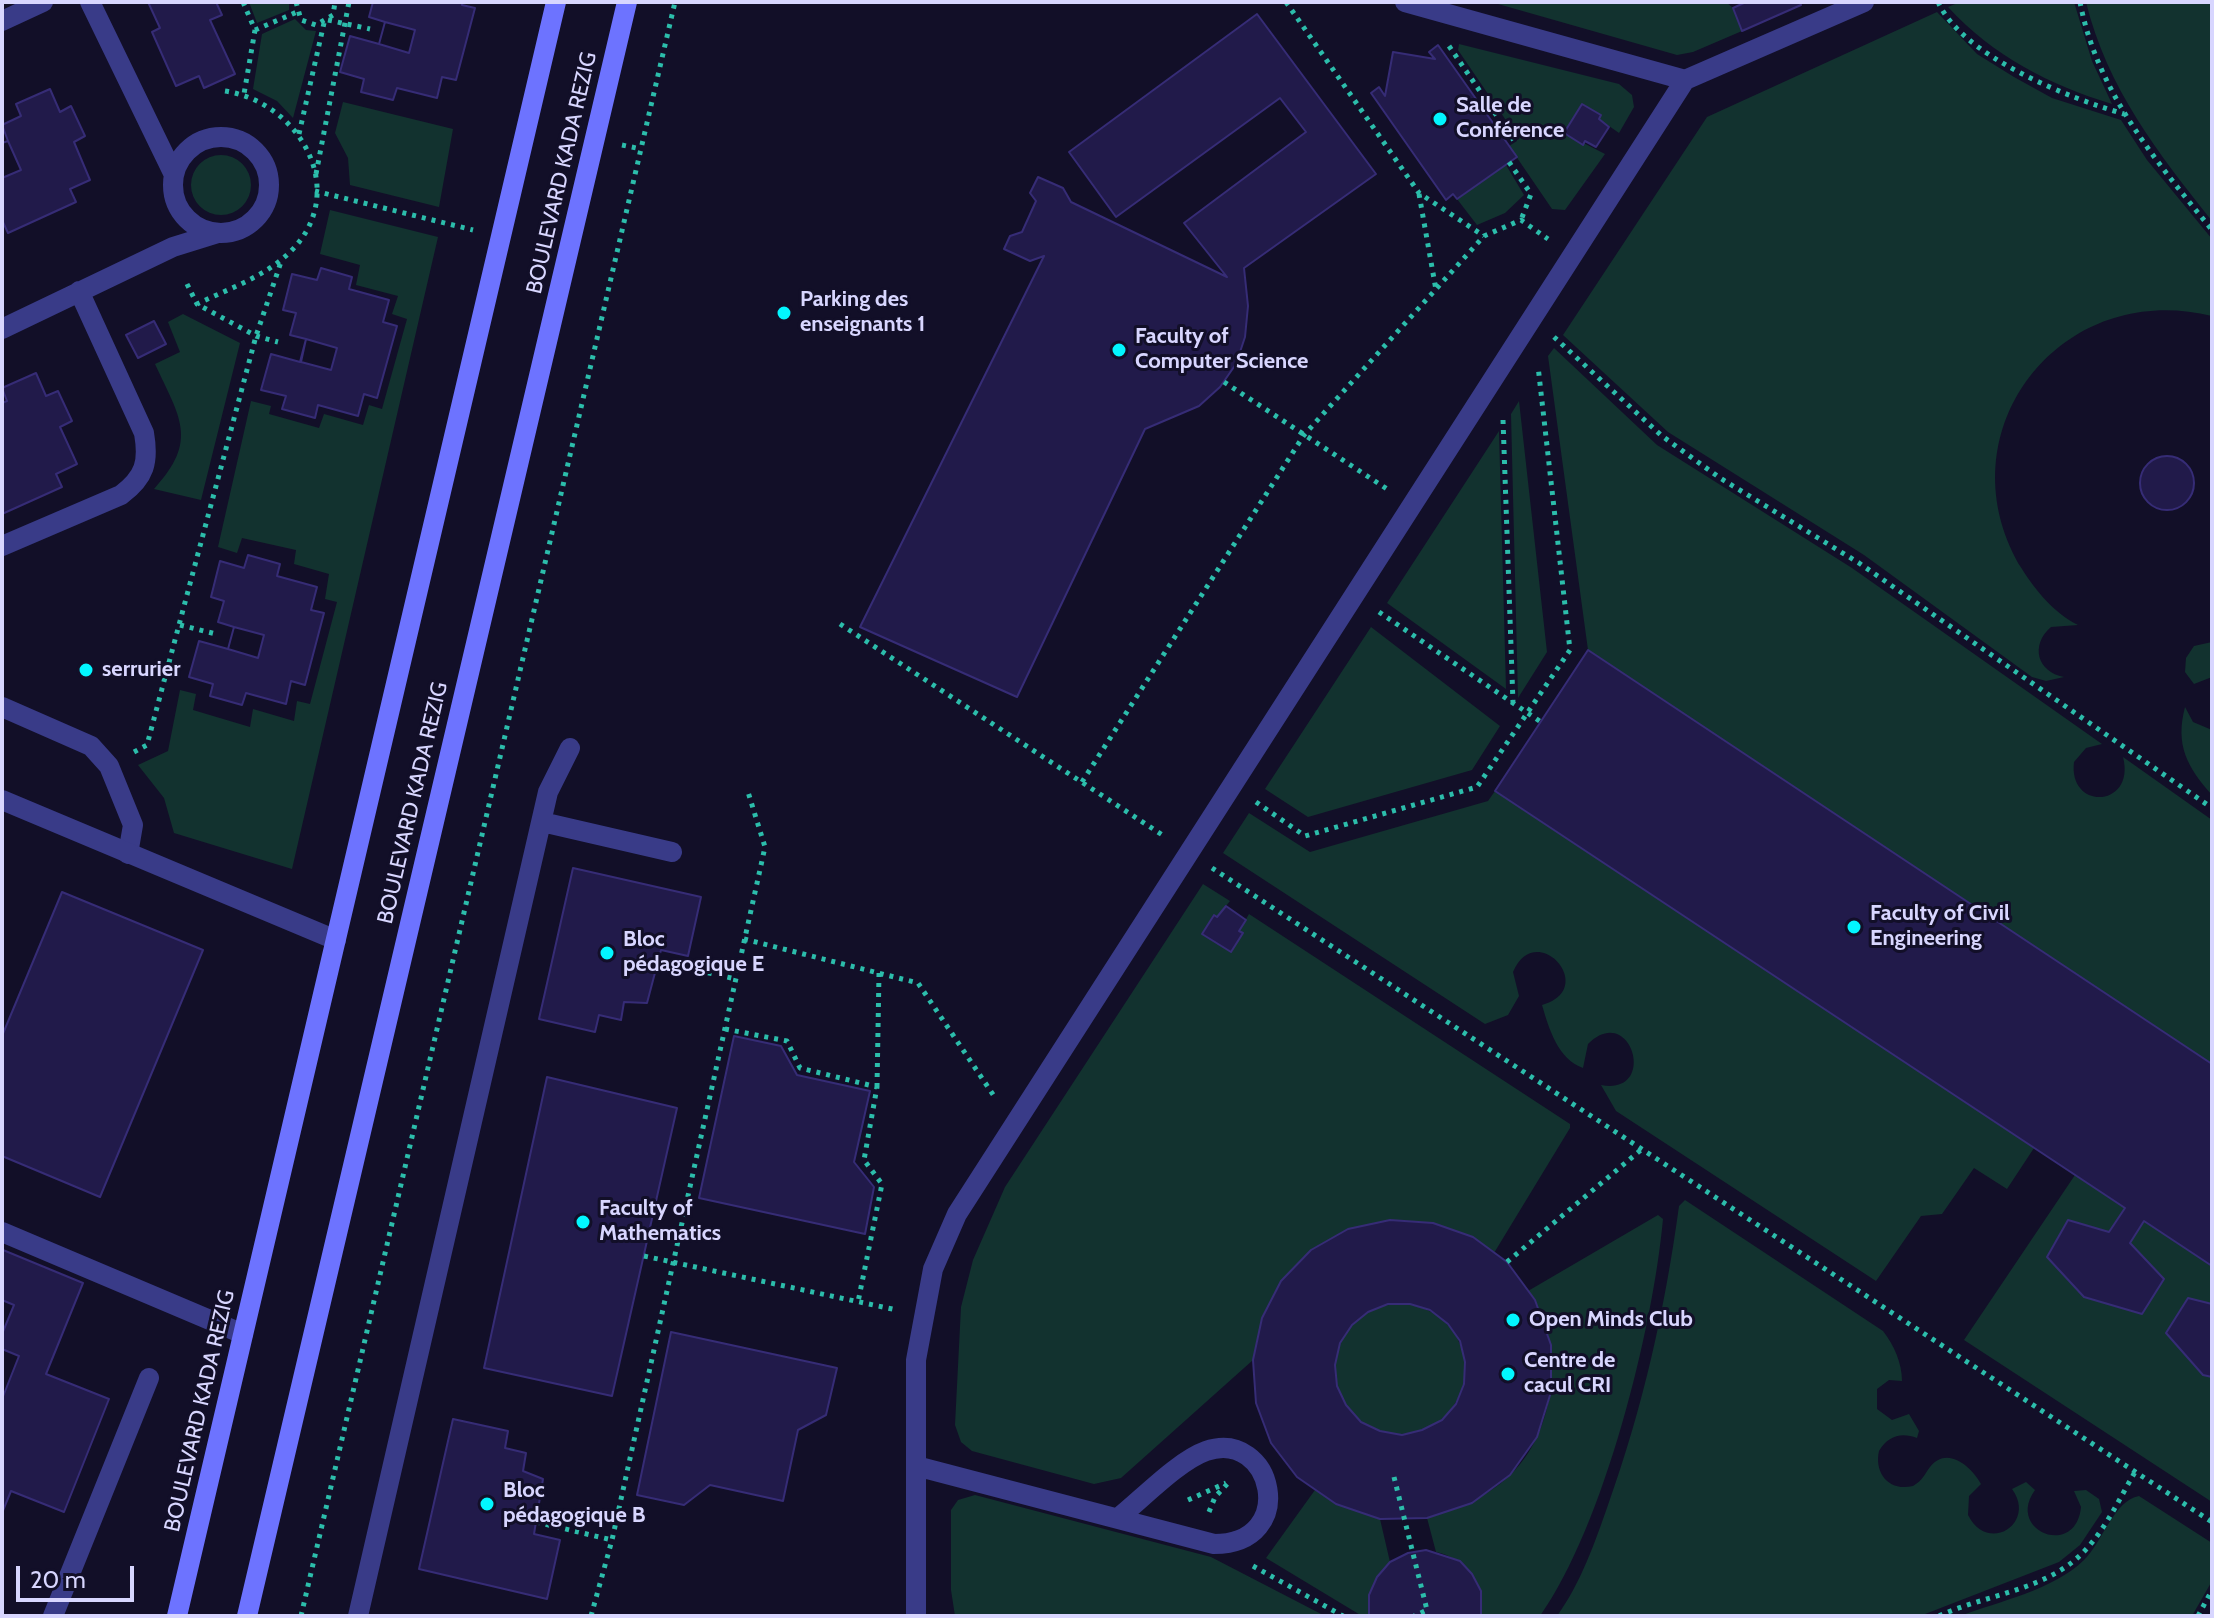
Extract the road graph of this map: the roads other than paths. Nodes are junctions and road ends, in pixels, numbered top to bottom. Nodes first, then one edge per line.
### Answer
1 (43, 2) edge
2 (90, 2) edge
3 (556, 2) edge
4 (627, 2) edge
5 (1864, 2) edge
6 (1414, 4) edge
7 (2, 21) edge
8 (1685, 80) junction
9 (149, 128) junction
10 (192, 146) junction
11 (174, 175) junction
12 (179, 209) junction
13 (218, 233) junction
14 (159, 255) junction
15 (79, 291) junction
16 (2, 329) edge
17 (2, 546) edge
18 (2, 707) edge
19 (570, 748) dead end
20 (2, 800) edge
21 (542, 822) junction
22 (672, 852) dead end
23 (128, 854) junction
24 (336, 940) junction
25 (2, 1232) edge
26 (243, 1334) junction
27 (149, 1378) dead end
28 (916, 1466) junction
29 (1118, 1518) junction
30 (53, 1616) edge
31 (177, 1616) edge
32 (247, 1616) edge
33 (358, 1616) edge
34 (916, 1616) edge

1 - 7 street
2 - 9 street
3 - 24 main road, BOULEVARD KADA REZIG
4 - 32 main road, BOULEVARD KADA REZIG
5 - 8 street
6 - 8 street
8 - 28 street
9 - 10 street
9 - 11 street
10 - 11 street
10 - 13 street
11 - 12 street
12 - 13 street
12 - 14 street
13 - 14 street
14 - 15 street
15 - 16 street
15 - 17 street
18 - 23 street
19 - 21 street
20 - 23 street
21 - 22 street
21 - 33 street
23 - 24 street
24 - 26 main road, BOULEVARD KADA REZIG
25 - 26 street
26 - 31 main road, BOULEVARD KADA REZIG
27 - 30 street
28 - 29 street
28 - 34 street
29 - 29 street

